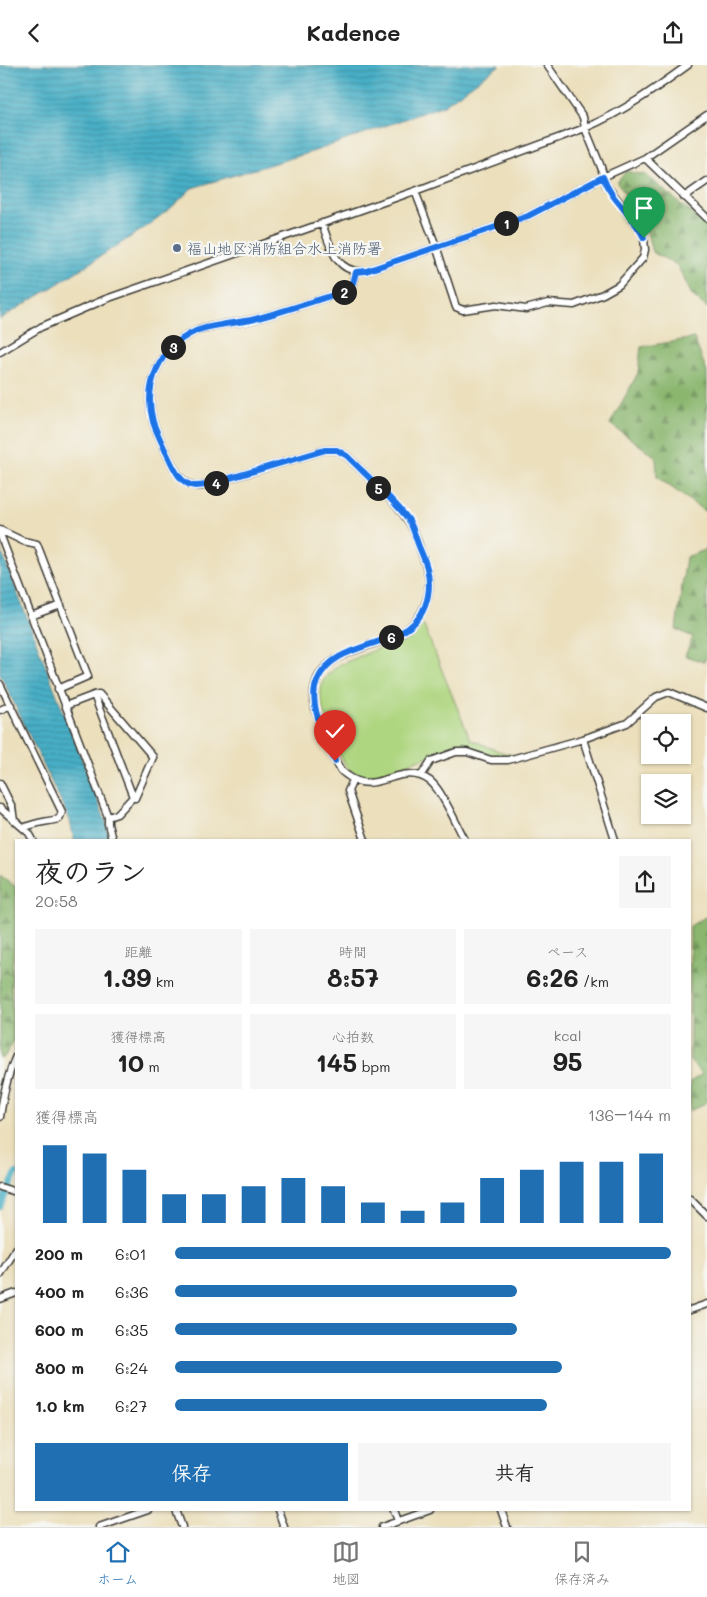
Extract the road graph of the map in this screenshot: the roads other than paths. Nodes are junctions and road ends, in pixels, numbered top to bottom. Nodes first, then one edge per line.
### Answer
1 (547, 65) edge
2 (688, 65) edge
3 (707, 115) edge
4 (585, 129) junction
5 (645, 158) junction
6 (603, 177) junction
7 (707, 181) edge
8 (415, 191) junction
9 (684, 197) junction
10 (707, 218) edge
11 (322, 223) junction
12 (436, 246) junction
13 (356, 272) junction
14 (0, 351) edge
15 (0, 530) edge
16 (0, 534) edge
17 (61, 605) junction
18 (31, 616) junction
19 (0, 684) edge
20 (58, 689) junction
21 (94, 695) junction
22 (11, 705) junction
23 (65, 706) junction
24 (707, 708) edge
25 (0, 710) edge
26 (583, 739) junction
27 (421, 776) junction
28 (353, 779) junction
29 (0, 783) edge
30 (133, 797) junction
31 (0, 808) edge
32 (108, 817) junction
33 (14, 821) junction
34 (24, 828) junction
35 (32, 839) edge
36 (112, 839) edge
37 (365, 839) edge
38 (464, 839) edge
39 (615, 839) edge
40 (15, 1058) edge
41 (0, 1117) edge
42 (691, 1200) edge
43 (707, 1216) edge
44 (15, 1251) edge
45 (0, 1275) edge
46 (15, 1293) edge
47 (0, 1299) edge
48 (707, 1304) edge
49 (691, 1310) edge
50 (145, 1511) edge
51 (176, 1511) edge
52 (278, 1511) edge
53 (394, 1511) edge
54 (427, 1511) edge
55 (501, 1511) edge
56 (398, 1521) junction
57 (99, 1527) edge
58 (182, 1527) edge
59 (284, 1527) edge
60 (382, 1527) edge
61 (507, 1527) edge

1 - 4 street
2 - 4 street
3 - 5 street
4 - 6 street
4 - 8 street
5 - 6 street
5 - 9 street
6 - 12 street
6 - 12 street
7 - 9 street
8 - 11 street
8 - 12 street
9 - 10 street
11 - 13 street
11 - 14 street
12 - 13 street
13 - 28 street
15 - 17 street
16 - 18 street
17 - 18 street
17 - 20 street
18 - 20 street
19 - 22 street
20 - 23 street
21 - 23 street
21 - 30 street
21 - 30 street
22 - 25 street
22 - 34 street
23 - 32 street
24 - 26 street
26 - 27 street
26 - 39 street
27 - 28 street
27 - 38 street
28 - 37 street
29 - 33 street
30 - 32 street
31 - 33 street
32 - 36 street
33 - 34 street
34 - 35 street
40 - 41 street
42 - 43 street
44 - 45 street
46 - 47 street
48 - 49 street
50 - 57 street
51 - 58 street
52 - 59 street
53 - 56 street
54 - 56 street
55 - 61 street
56 - 60 street

